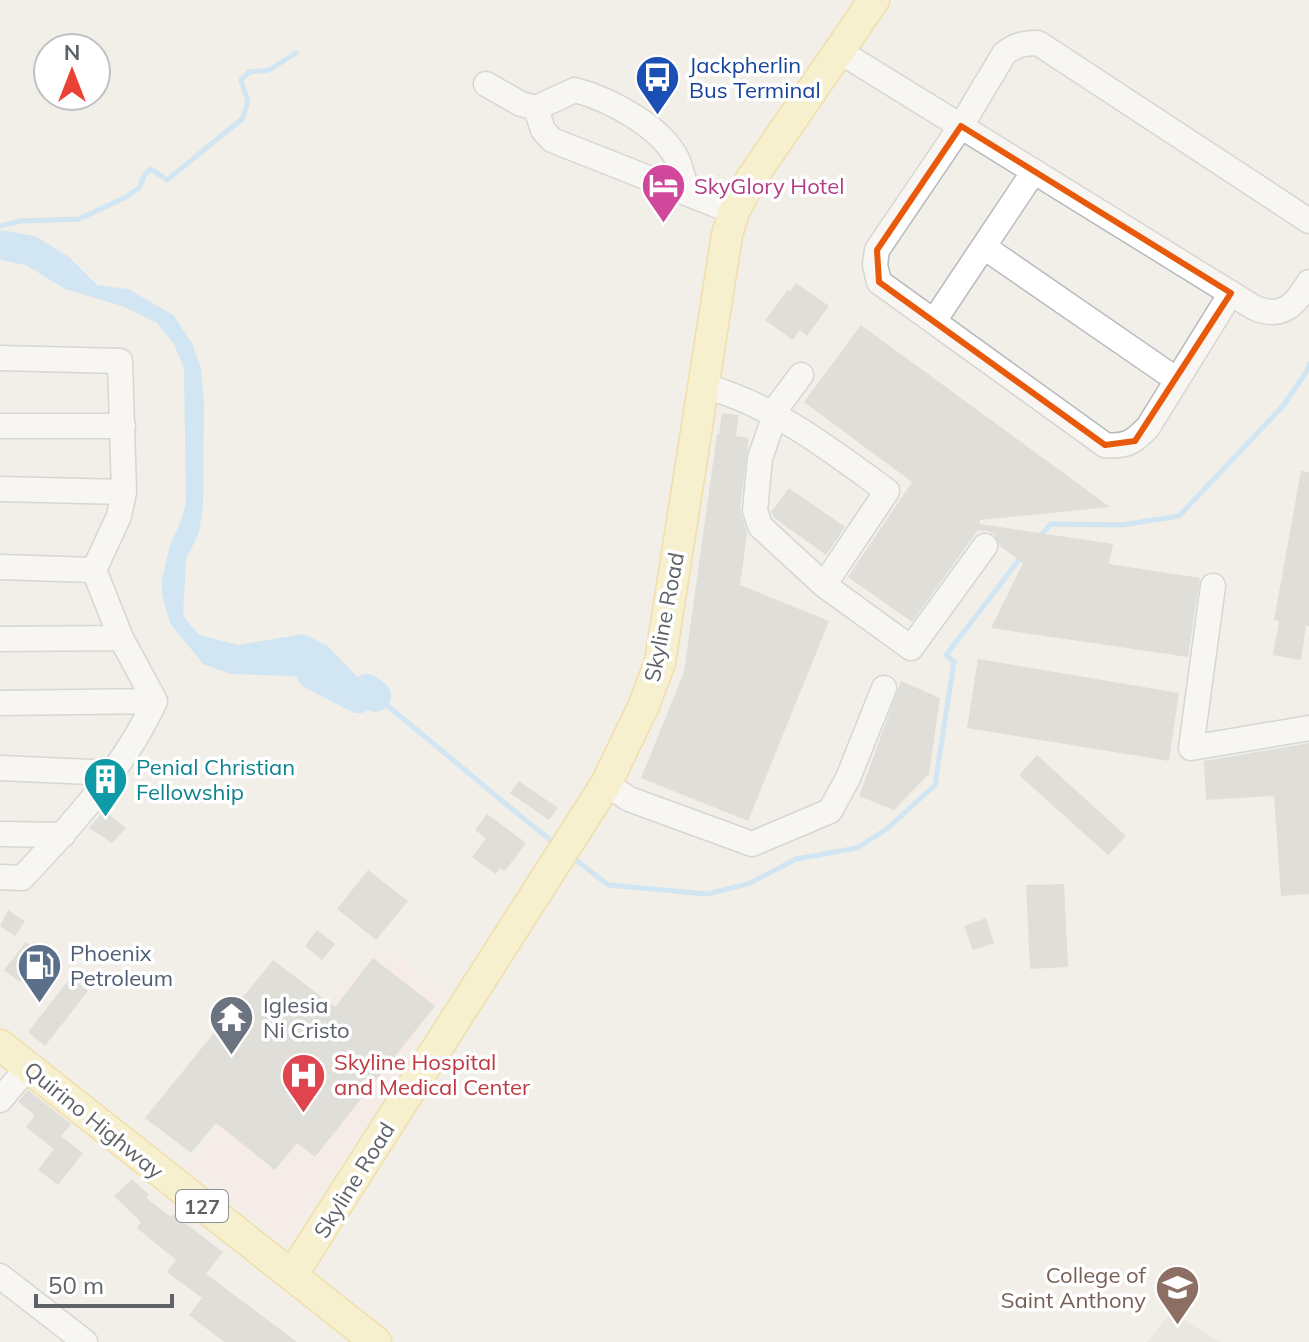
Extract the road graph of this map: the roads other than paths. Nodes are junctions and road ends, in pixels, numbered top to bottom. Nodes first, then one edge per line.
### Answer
1 (874, 0) edge
2 (839, 51) junction
3 (486, 84) dead end
4 (536, 108) junction
5 (961, 126) junction
6 (1034, 171) junction
7 (687, 192) junction
8 (734, 212) junction
9 (1309, 221) edge
10 (984, 247) junction
11 (1309, 282) edge
12 (1231, 293) junction
13 (934, 321) junction
14 (0, 358) edge
15 (801, 375) dead end
16 (1177, 380) junction
17 (704, 386) junction
18 (774, 416) junction
19 (0, 426) edge
20 (123, 426) junction
21 (0, 489) edge
22 (124, 492) junction
23 (985, 546) dead end
24 (0, 567) edge
25 (94, 570) junction
26 (824, 585) junction
27 (1213, 586) dead end
28 (121, 638) junction
29 (0, 639) edge
30 (884, 688) dead end
31 (155, 701) junction
32 (0, 703) edge
33 (1309, 728) edge
34 (0, 768) edge
35 (113, 773) junction
36 (606, 784) junction
37 (0, 834) edge
38 (63, 835) junction
39 (0, 877) edge
40 (0, 1045) edge
41 (28, 1067) junction
42 (0, 1100) edge
43 (292, 1275) junction
44 (0, 1276) edge
45 (85, 1342) edge
46 (376, 1342) edge

1 - 2 main road, Skyline Road
2 - 5 street
2 - 8 main road, Skyline Road
3 - 4 street
4 - 7 street
4 - 7 street
5 - 6 street
5 - 9 street
5 - 13 street
6 - 10 street
6 - 12 street
7 - 8 street
8 - 17 main road, Skyline Road
10 - 13 street
10 - 16 street
11 - 12 street
12 - 16 street
13 - 16 street
14 - 20 street
15 - 18 street
17 - 18 street
17 - 36 main road, Skyline Road
18 - 26 street
18 - 26 street
19 - 20 street
20 - 22 street
21 - 22 street
22 - 25 street
23 - 26 street
24 - 25 street
25 - 28 street
27 - 33 street
28 - 29 street
28 - 31 street
30 - 36 street
31 - 32 street
31 - 35 street
34 - 35 street
35 - 38 street
36 - 43 main road, Skyline Road
37 - 38 street
38 - 39 street
40 - 41 main road, Quirino Highway / 127
41 - 42 street
41 - 43 main road, Quirino Highway / 127
43 - 46 main road, Quirino Highway / 127
44 - 45 street

